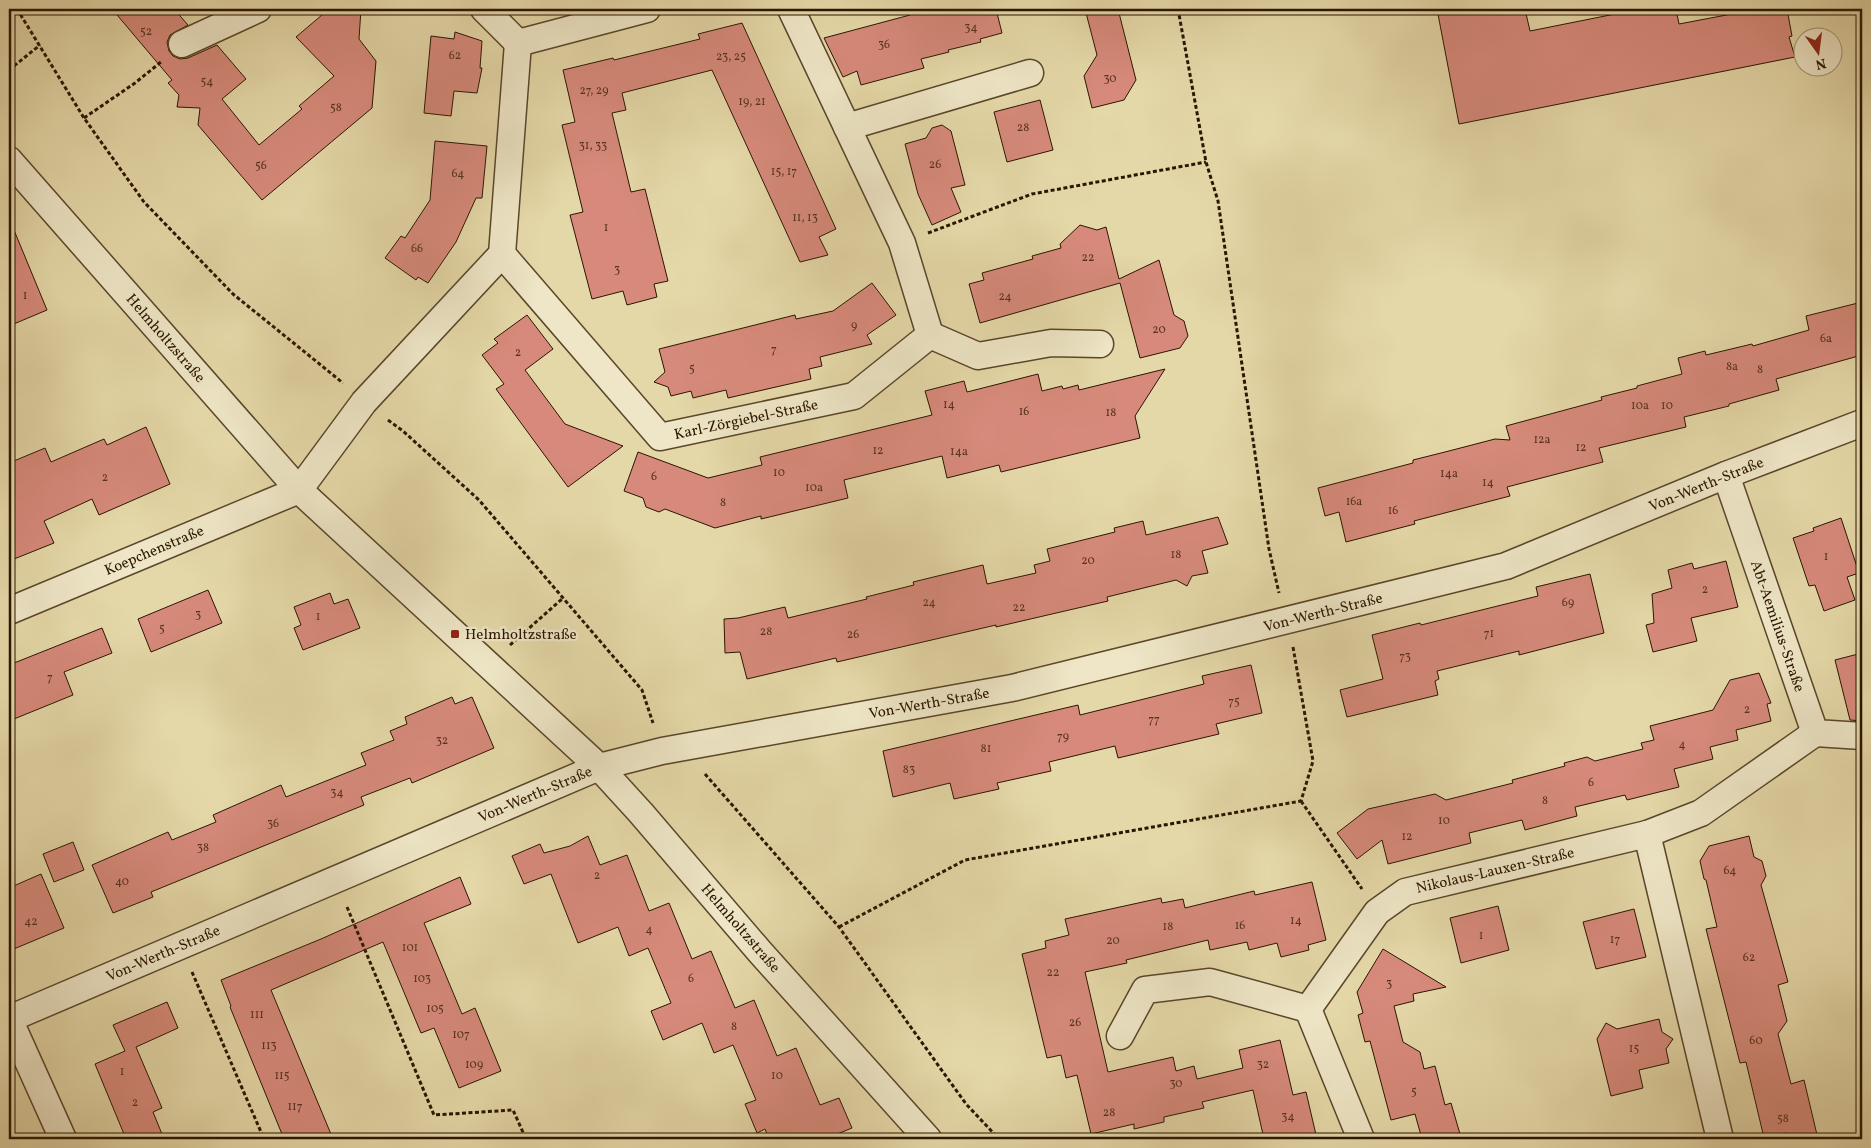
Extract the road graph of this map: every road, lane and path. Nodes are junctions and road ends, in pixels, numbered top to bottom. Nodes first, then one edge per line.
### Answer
1 (17, 9) edge
2 (258, 9) edge
3 (484, 9) edge
4 (648, 9) edge
5 (791, 9) edge
6 (1178, 9) edge
7 (518, 43) junction
8 (182, 44) joint
9 (40, 45) junction
10 (9, 70) edge
11 (1030, 73) dead end
12 (84, 118) junction
13 (846, 126) junction
14 (9, 160) edge
15 (1206, 162) junction
16 (18, 186) edge
17 (902, 243) junction
18 (502, 254) junction
19 (930, 335) junction
20 (1100, 344) dead end
21 (364, 402) junction
22 (1862, 422) edge
23 (1726, 475) junction
24 (299, 490) junction
25 (562, 599) junction
26 (9, 611) edge
27 (1285, 622) junction
28 (489, 665) junction
29 (1815, 733) junction
30 (1862, 736) edge
31 (662, 751) junction
32 (599, 767) junction
33 (700, 768) dead end
34 (1301, 800) junction
35 (1647, 834) junction
36 (335, 880) junction
37 (1377, 912) junction
38 (839, 927) junction
39 (180, 946) junction
40 (1308, 1009) junction
41 (9, 1019) edge
42 (1120, 1036) dead end
43 (63, 1139) edge
44 (264, 1139) edge
45 (526, 1139) edge
46 (928, 1139) edge
47 (998, 1139) edge
48 (1361, 1139) edge
49 (1720, 1139) edge

1 - 9 path
2 - 8 street
3 - 7 street
4 - 7 street
5 - 13 street
6 - 15 path
7 - 18 street
8 - 12 path
9 - 10 path
9 - 12 path
11 - 13 street
12 - 21 path
13 - 17 street
14 - 16 street, Helmholtzstraße
15 - 17 path
15 - 27 path
16 - 24 street, Helmholtzstraße
17 - 19 street
18 - 19 street, Karl-Zörgiebel-Straße
18 - 21 street
19 - 20 street
21 - 24 street
21 - 25 path
22 - 23 street, Von-Werth-Straße
23 - 27 street, Von-Werth-Straße
23 - 29 street, Abt-Aemilius-Straße
24 - 26 street, Koepchenstraße
24 - 28 street, Helmholtzstraße
25 - 28 path
25 - 31 path
27 - 31 street, Von-Werth-Straße
27 - 34 path
28 - 32 street, Helmholtzstraße
29 - 30 street
29 - 35 street, Nikolaus-Lauxen-Straße
31 - 32 street, Von-Werth-Straße
32 - 36 street, Von-Werth-Straße
32 - 46 street, Helmholtzstraße
33 - 38 path
34 - 37 path
34 - 38 path
35 - 37 street, Nikolaus-Lauxen-Straße
35 - 49 street
36 - 39 street, Von-Werth-Straße
36 - 45 path
37 - 40 street, Nikolaus-Lauxen-Straße
38 - 47 path
39 - 41 street, Von-Werth-Straße
39 - 44 path
40 - 42 street
40 - 48 street
41 - 43 street

